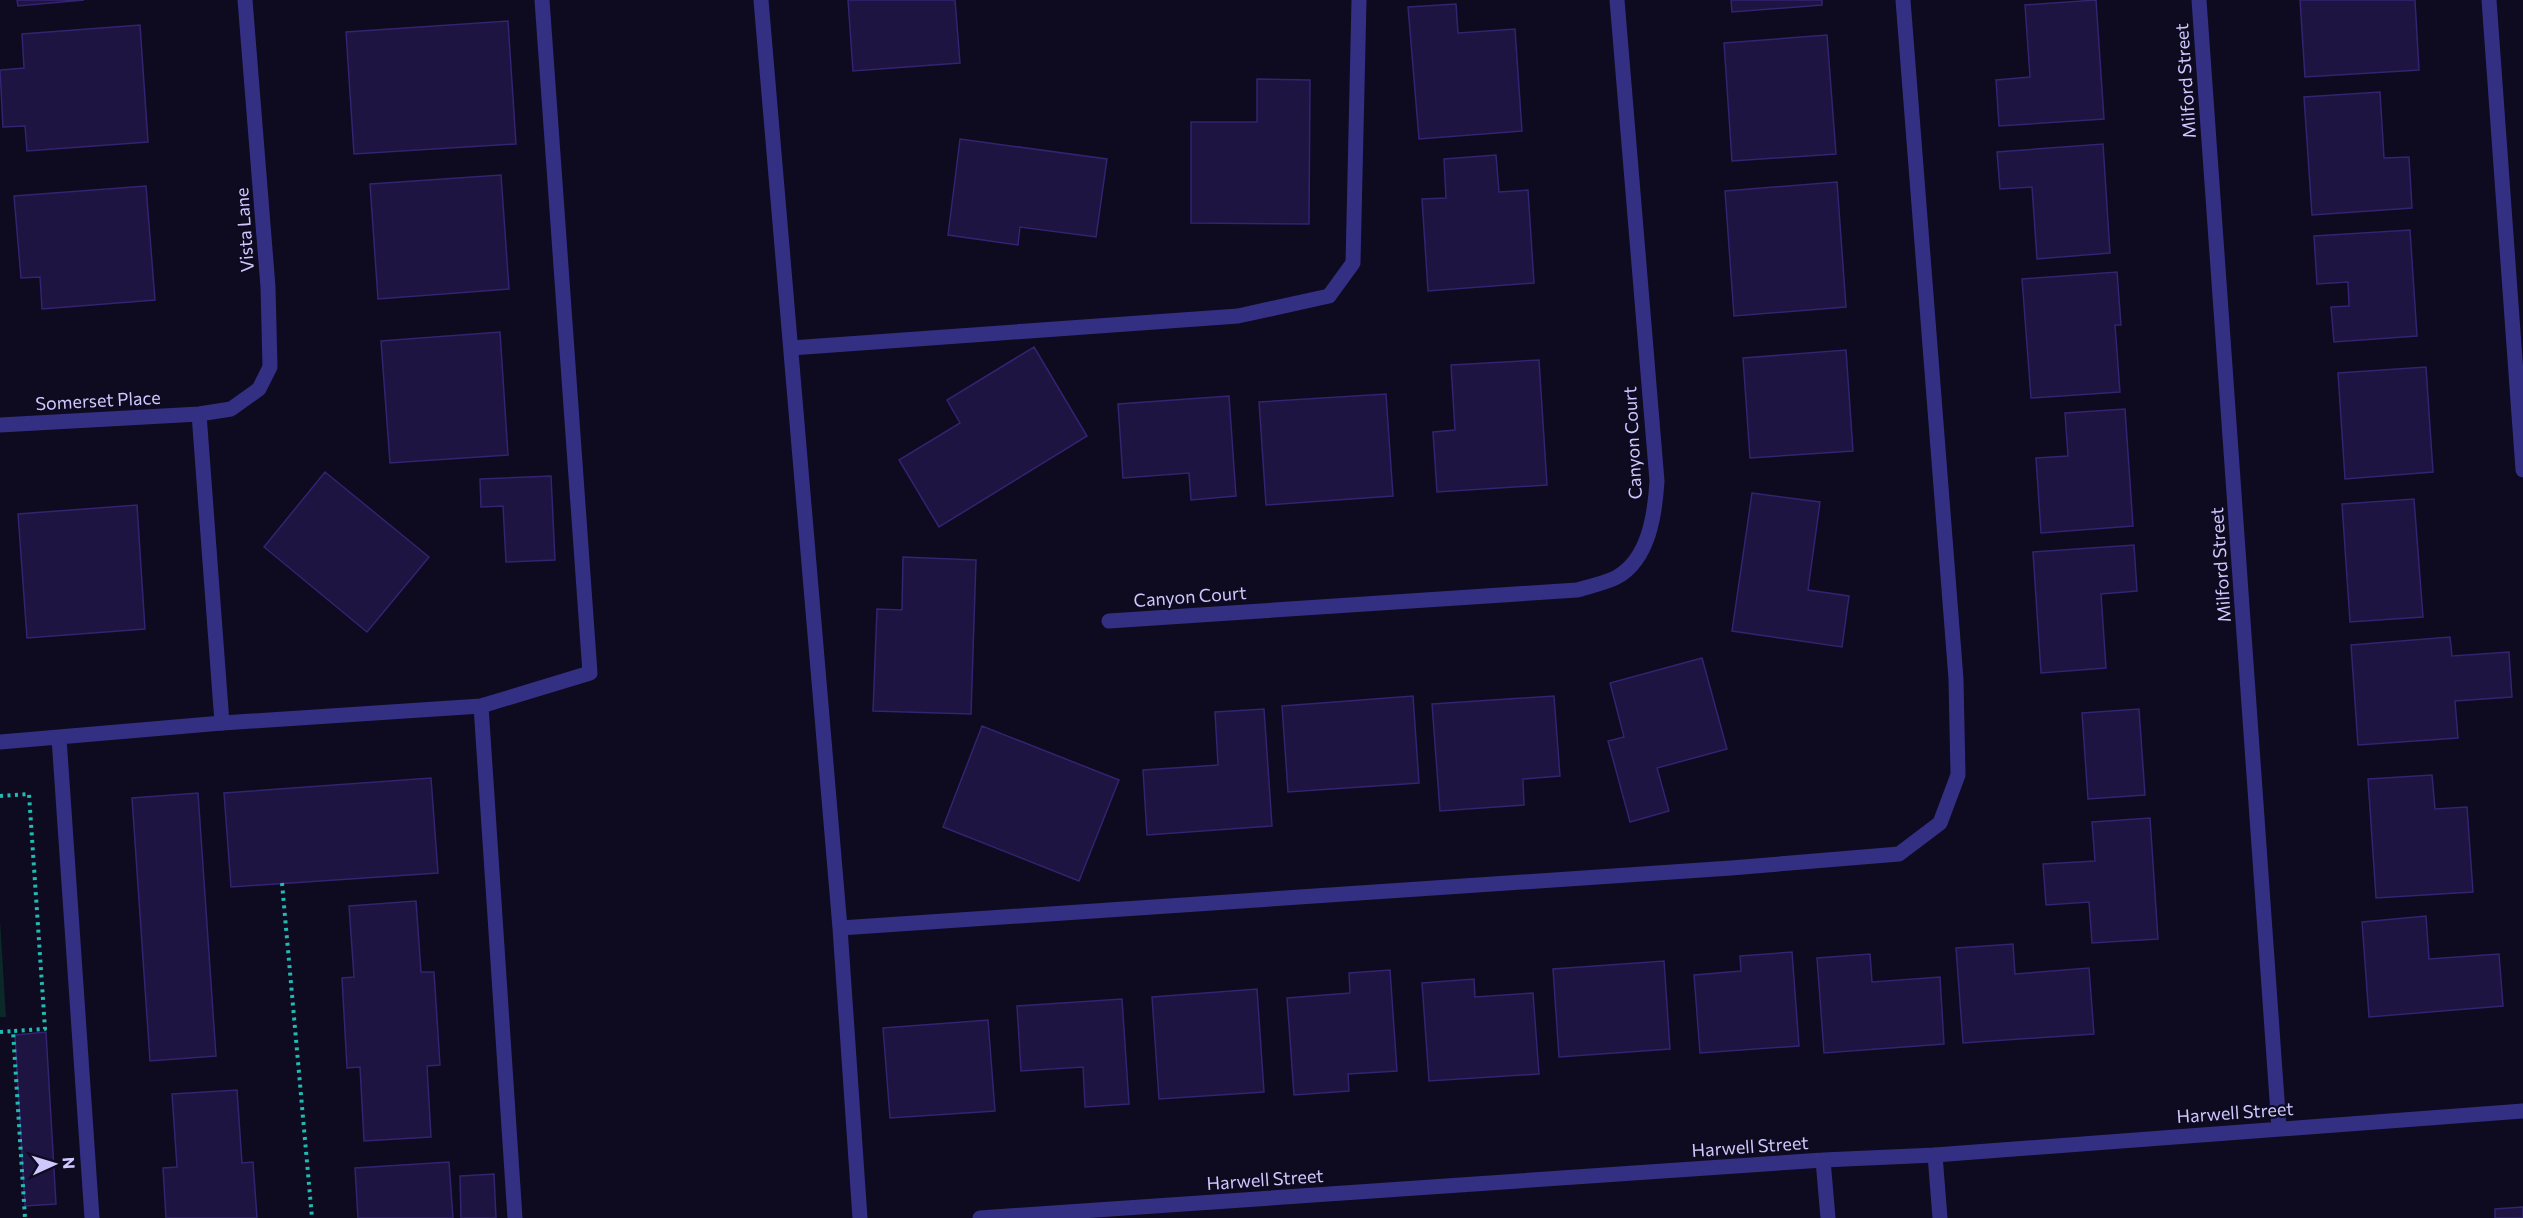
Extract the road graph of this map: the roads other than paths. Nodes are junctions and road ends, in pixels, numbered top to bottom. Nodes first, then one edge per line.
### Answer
1 (246, 0) edge
2 (542, 0) edge
3 (761, 0) edge
4 (1359, 0) edge
5 (1617, 0) edge
6 (1903, 0) edge
7 (2199, 0) edge
8 (2490, 0) edge
9 (791, 348) junction
10 (199, 414) junction
11 (0, 425) edge
12 (2523, 470) edge
13 (1109, 621) dead end
14 (481, 706) junction
15 (222, 723) junction
16 (59, 738) junction
17 (0, 742) edge
18 (840, 928) junction
19 (2523, 1111) edge
20 (2279, 1128) junction
21 (1935, 1155) junction
22 (1823, 1160) junction
23 (92, 1218) edge
24 (515, 1218) edge
25 (860, 1218) edge
26 (980, 1218) edge
27 (1828, 1218) edge
28 (1940, 1218) edge

1 - 10 street, Vista Lane
2 - 14 street
3 - 9 street
4 - 9 street
5 - 13 street, Canyon Court
6 - 18 street
7 - 20 street, Milford Street
8 - 12 street
9 - 18 street
10 - 11 street, Somerset Place
10 - 15 street
14 - 15 street
14 - 24 street
15 - 16 street
16 - 17 street
16 - 23 street
18 - 25 street
19 - 20 street, Harwell Street
20 - 21 street, Harwell Street
21 - 22 street, Harwell Street
21 - 28 street
22 - 26 street, Harwell Street
22 - 27 street

